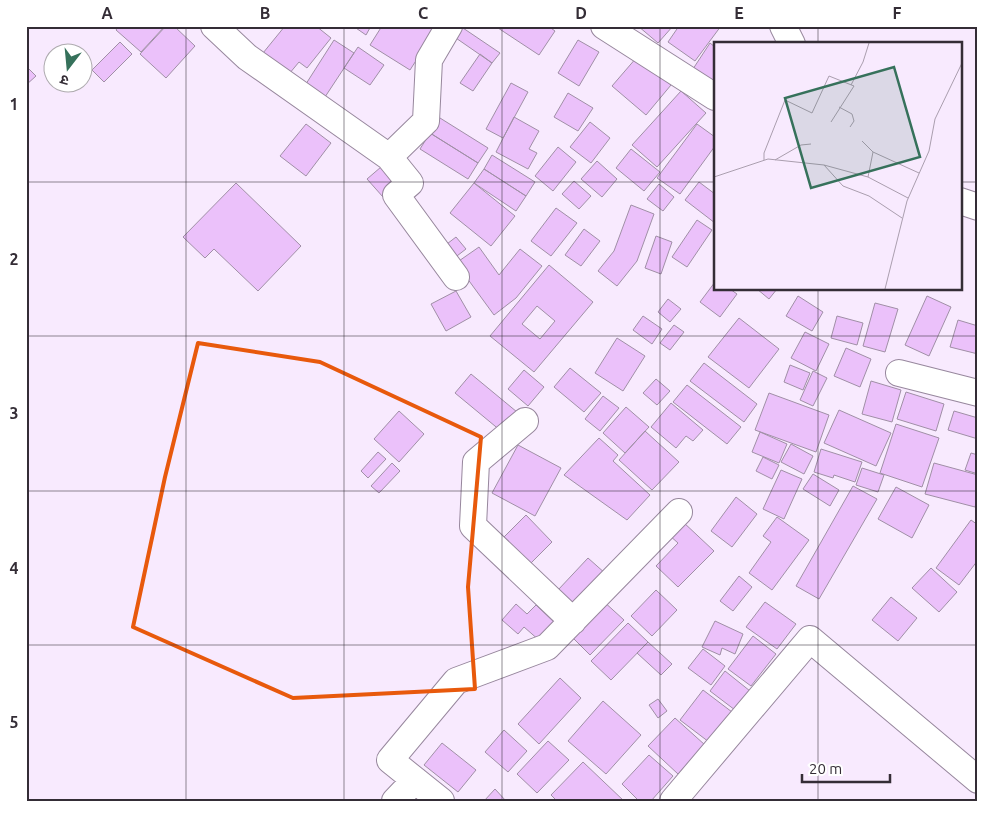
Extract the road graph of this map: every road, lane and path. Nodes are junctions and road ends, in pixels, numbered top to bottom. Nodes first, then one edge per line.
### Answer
1 (214, 26) edge
2 (449, 26) edge
3 (604, 26) edge
4 (782, 26) edge
5 (791, 42) edge
6 (714, 96) edge
7 (389, 157) junction
8 (962, 202) edge
9 (978, 207) edge
10 (456, 277) dead end
11 (899, 373) dead end
12 (978, 393) edge
13 (525, 421) dead end
14 (679, 512) dead end
15 (573, 621) junction
16 (415, 780) junction
17 (978, 780) edge
18 (395, 801) edge
19 (441, 801) edge
20 (673, 801) edge

1 - 7 street
2 - 7 street
3 - 6 street
4 - 5 street
7 - 10 street
8 - 9 street
11 - 12 street
13 - 15 street
14 - 15 street
15 - 16 street
16 - 18 street
16 - 19 street
17 - 20 street

